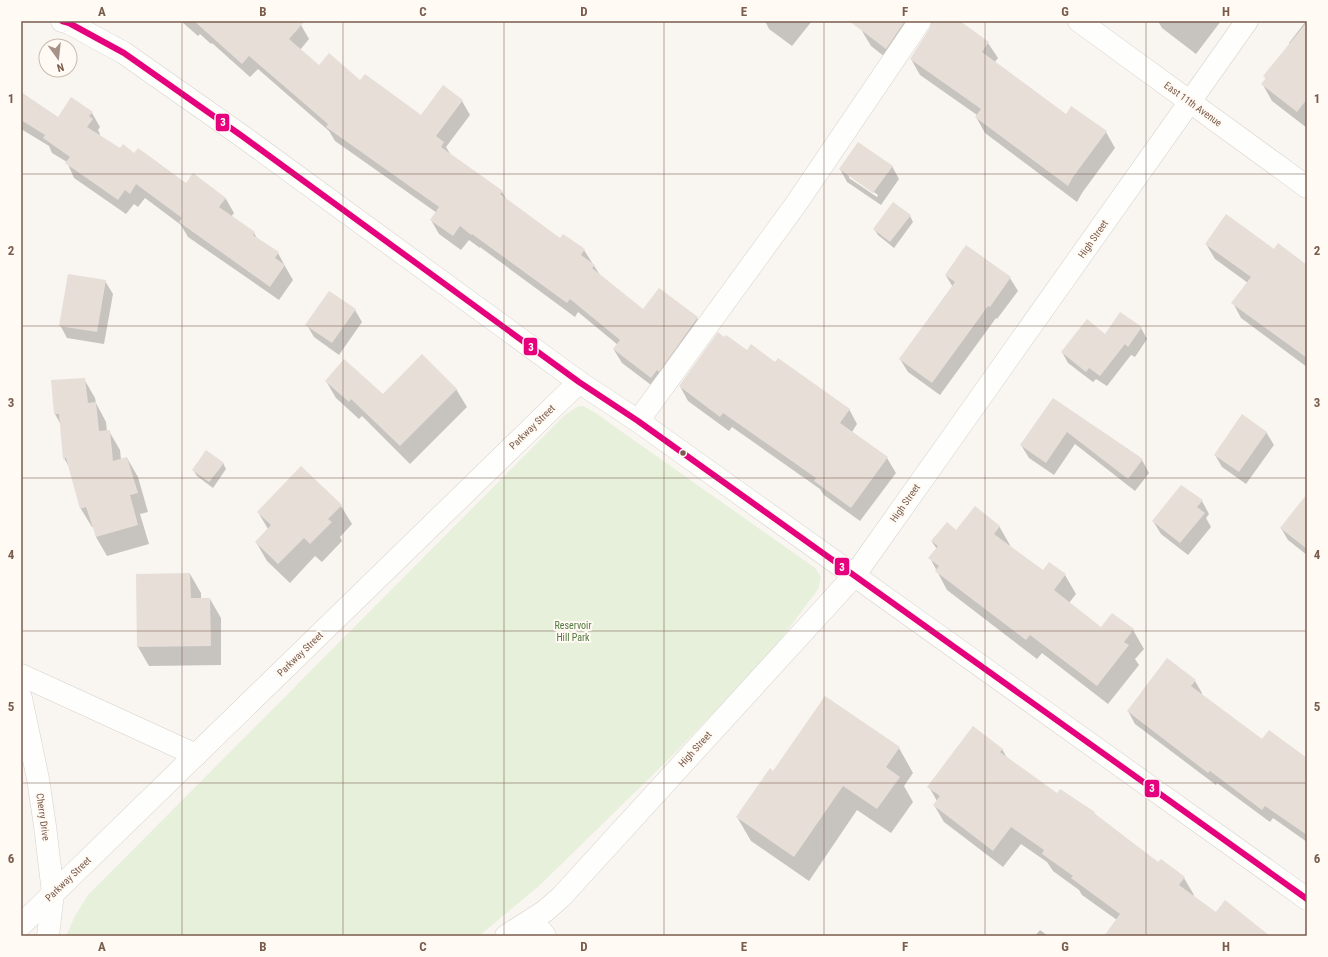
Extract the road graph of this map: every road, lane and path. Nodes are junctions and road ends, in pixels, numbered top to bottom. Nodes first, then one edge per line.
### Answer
1 (62, 21) edge
2 (920, 21) edge
3 (1080, 21) edge
4 (1247, 21) edge
5 (1189, 102) junction
6 (1307, 187) edge
7 (579, 382) junction
8 (638, 421) junction
9 (854, 576) junction
10 (21, 675) edge
11 (21, 698) edge
12 (196, 755) junction
13 (53, 893) junction
14 (1307, 899) edge
15 (21, 925) edge
16 (539, 928) edge
17 (48, 936) edge
18 (506, 936) edge

1 - 7 street
2 - 8 street
3 - 5 street, East 11th Avenue
4 - 5 street, High Street
5 - 6 street, East 11th Avenue
5 - 9 street, High Street
7 - 8 street
7 - 12 street, Parkway Street
8 - 9 street
9 - 14 street
9 - 16 street, High Street
10 - 12 street
11 - 13 street, Cherry Drive
12 - 13 street, Parkway Street
13 - 15 street, Parkway Street
13 - 17 street, Cherry Drive
16 - 18 street, High Street

